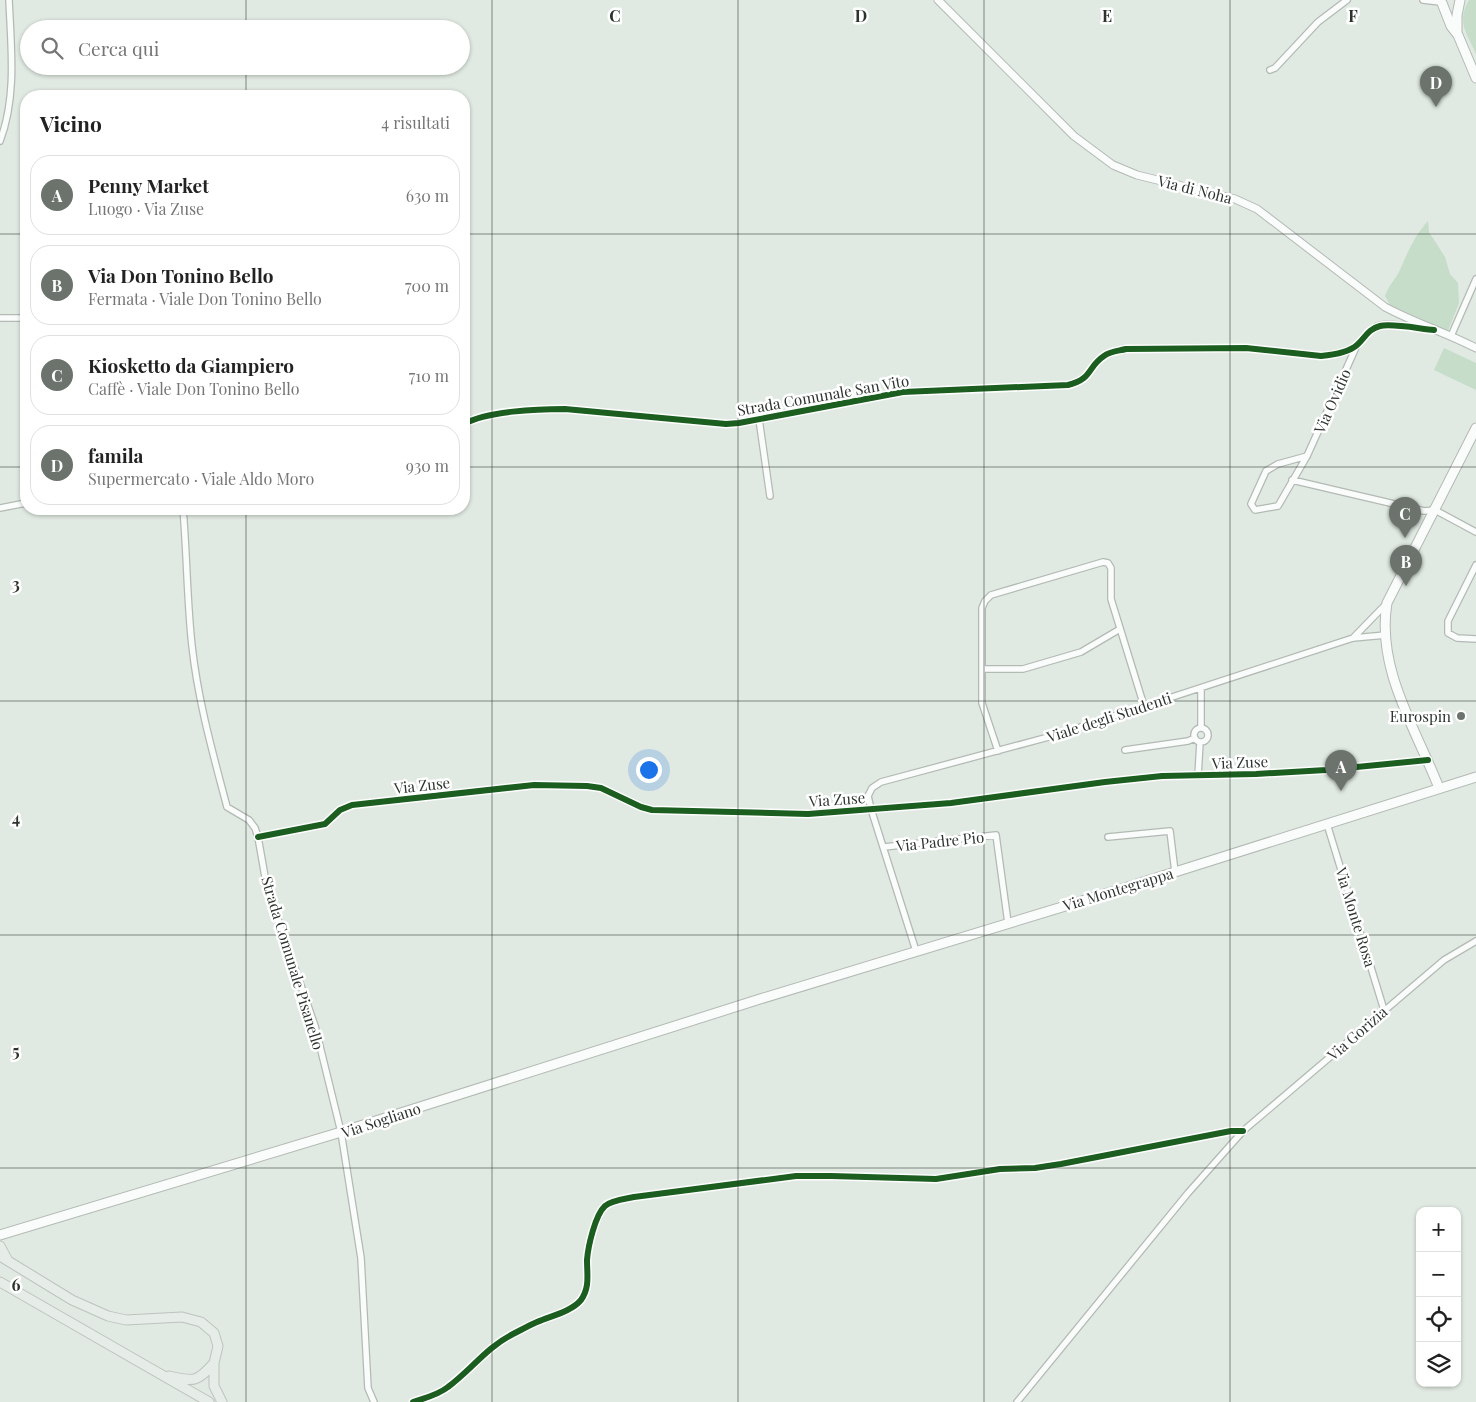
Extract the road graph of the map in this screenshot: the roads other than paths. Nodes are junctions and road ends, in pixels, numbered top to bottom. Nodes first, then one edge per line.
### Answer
1 (9, 0) edge
2 (938, 0) edge
3 (1347, 0) edge
4 (1423, 0) edge
5 (1460, 0) edge
6 (1440, 2) edge
7 (1458, 35) junction
8 (1270, 70) dead end
9 (1476, 78) edge
10 (0, 141) edge
11 (1476, 279) edge
12 (0, 318) edge
13 (20, 318) edge
14 (1434, 330) junction
15 (1451, 336) junction
16 (1357, 345) junction
17 (1476, 348) edge
18 (758, 419) junction
19 (470, 421) edge
20 (1476, 428) edge
21 (1307, 456) junction
22 (1292, 480) junction
23 (770, 496) dead end
24 (20, 504) edge
25 (0, 508) edge
26 (1434, 510) junction
27 (183, 515) edge
28 (1476, 532) edge
29 (1476, 565) edge
30 (1387, 603) junction
31 (1120, 629) junction
32 (1386, 635) junction
33 (1353, 638) junction
34 (1476, 640) edge
35 (982, 669) junction
36 (1201, 688) junction
37 (1144, 706) junction
38 (1202, 728) junction
39 (1197, 740) junction
40 (1125, 750) dead end
41 (998, 751) junction
42 (1428, 760) junction
43 (1198, 776) junction
44 (1476, 777) edge
45 (1439, 788) junction
46 (872, 809) junction
47 (1328, 824) junction
48 (258, 837) junction
49 (1108, 837) dead end
50 (884, 847) junction
51 (1175, 872) junction
52 (1008, 923) junction
53 (1476, 941) edge
54 (916, 951) junction
55 (760, 998) joint
56 (1384, 1010) junction
57 (1243, 1131) junction
58 (341, 1132) junction
59 (0, 1235) edge
60 (0, 1246) edge
61 (4, 1258) edge
62 (0, 1282) edge
63 (214, 1363) junction
64 (159, 1374) junction
65 (208, 1402) edge
66 (222, 1402) edge
67 (374, 1402) edge
68 (413, 1402) edge
69 (1017, 1402) edge

1 - 10 street
2 - 14 street, Via di Noha
3 - 8 street
4 - 6 street
5 - 6 main road
5 - 7 main road
6 - 7 main road
7 - 9 main road
11 - 15 street
12 - 13 street
14 - 15 street, Via di Noha
14 - 16 street, Strada Comunale San Vito
15 - 17 street, Via di Noha
16 - 18 street, Strada Comunale San Vito
16 - 21 street, Via Ovidio
18 - 19 street, Strada Comunale San Vito
18 - 23 street
20 - 26 main road
21 - 22 street, Via Ovidio
21 - 22 street, Via Ovidio
22 - 26 street
24 - 25 street
26 - 28 street
26 - 30 main road
27 - 48 street, Strada Comunale Pisanello
29 - 34 street
30 - 32 main road
30 - 33 street
31 - 35 street
31 - 35 street
31 - 37 street
32 - 33 street
32 - 42 main road
33 - 36 street, Viale degli Studenti
35 - 41 street
36 - 37 street, Viale degli Studenti
36 - 38 street
37 - 41 street, Viale degli Studenti
38 - 39 street
38 - 39 street
39 - 40 street
39 - 43 street
41 - 46 street, Viale degli Studenti
42 - 43 street, Via Zuse
42 - 45 main road
43 - 46 street, Via Zuse
44 - 45 main road, Via Montegrappa
45 - 47 main road, Via Montegrappa
46 - 48 street, Via Zuse
46 - 50 street
47 - 51 main road, Via Montegrappa
47 - 56 street, Via Monte Rosa
48 - 58 street, Strada Comunale Pisanello
49 - 51 street
50 - 52 street, Via Padre Pio
50 - 54 street
51 - 52 main road, Via Montegrappa
52 - 54 main road, Via Montegrappa
53 - 56 street, Via Gorizia
54 - 55 main road, Via Montegrappa
55 - 58 main road, Via Sogliano
56 - 57 street, Via Gorizia
57 - 68 street
57 - 69 street, Via Gorizia
58 - 59 main road, Via Sogliano
58 - 67 street, Strada Comunale Pisanello
60 - 61 main road
61 - 63 main road
62 - 64 main road
63 - 64 main road
63 - 66 main road
64 - 65 main road

